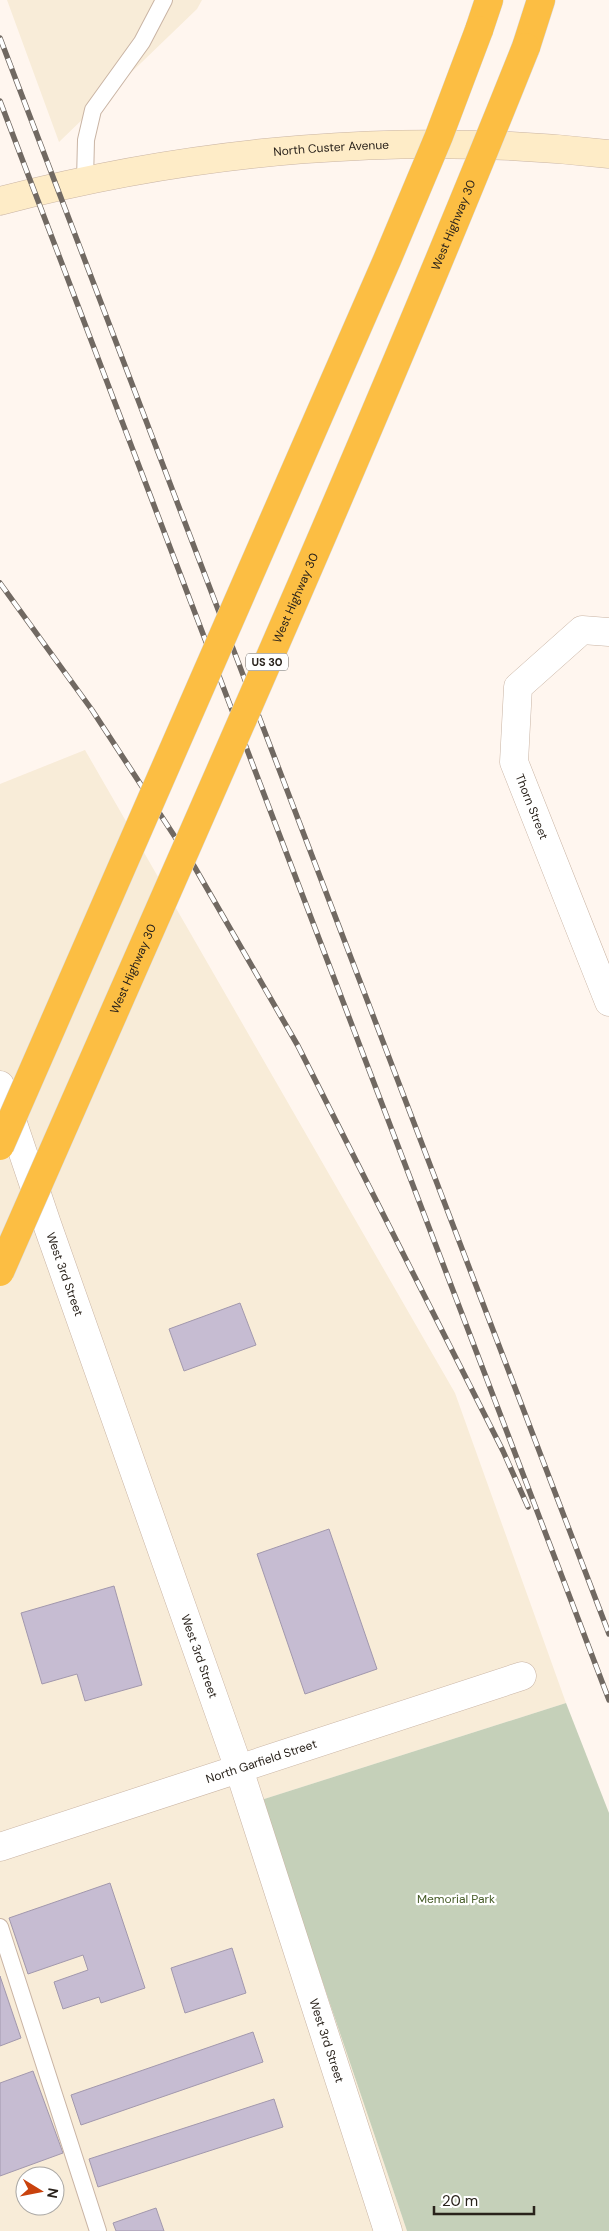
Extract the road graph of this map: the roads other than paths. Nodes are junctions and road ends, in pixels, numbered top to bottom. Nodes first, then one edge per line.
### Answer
1 (164, 0) edge
2 (489, 0) edge
3 (541, 0) edge
4 (609, 154) edge
5 (85, 180) junction
6 (0, 201) edge
7 (609, 632) edge
8 (609, 1002) edge
9 (0, 1085) edge
10 (0, 1146) edge
11 (0, 1272) edge
12 (522, 1676) dead end
13 (238, 1769) junction
14 (0, 1847) edge
15 (0, 1926) edge
16 (98, 2231) edge
17 (388, 2231) edge

1 - 5 lane
2 - 10 highway, bridge
3 - 11 highway, West Highway 30 / US 30, bridge
4 - 5 street, North Custer Avenue
5 - 6 street, North Custer Avenue
7 - 8 street, Thorn Street
9 - 13 street, West 3rd Street
12 - 13 street, North Garfield Street
13 - 14 street, North Garfield Street
13 - 17 street, West 3rd Street
15 - 16 lane

